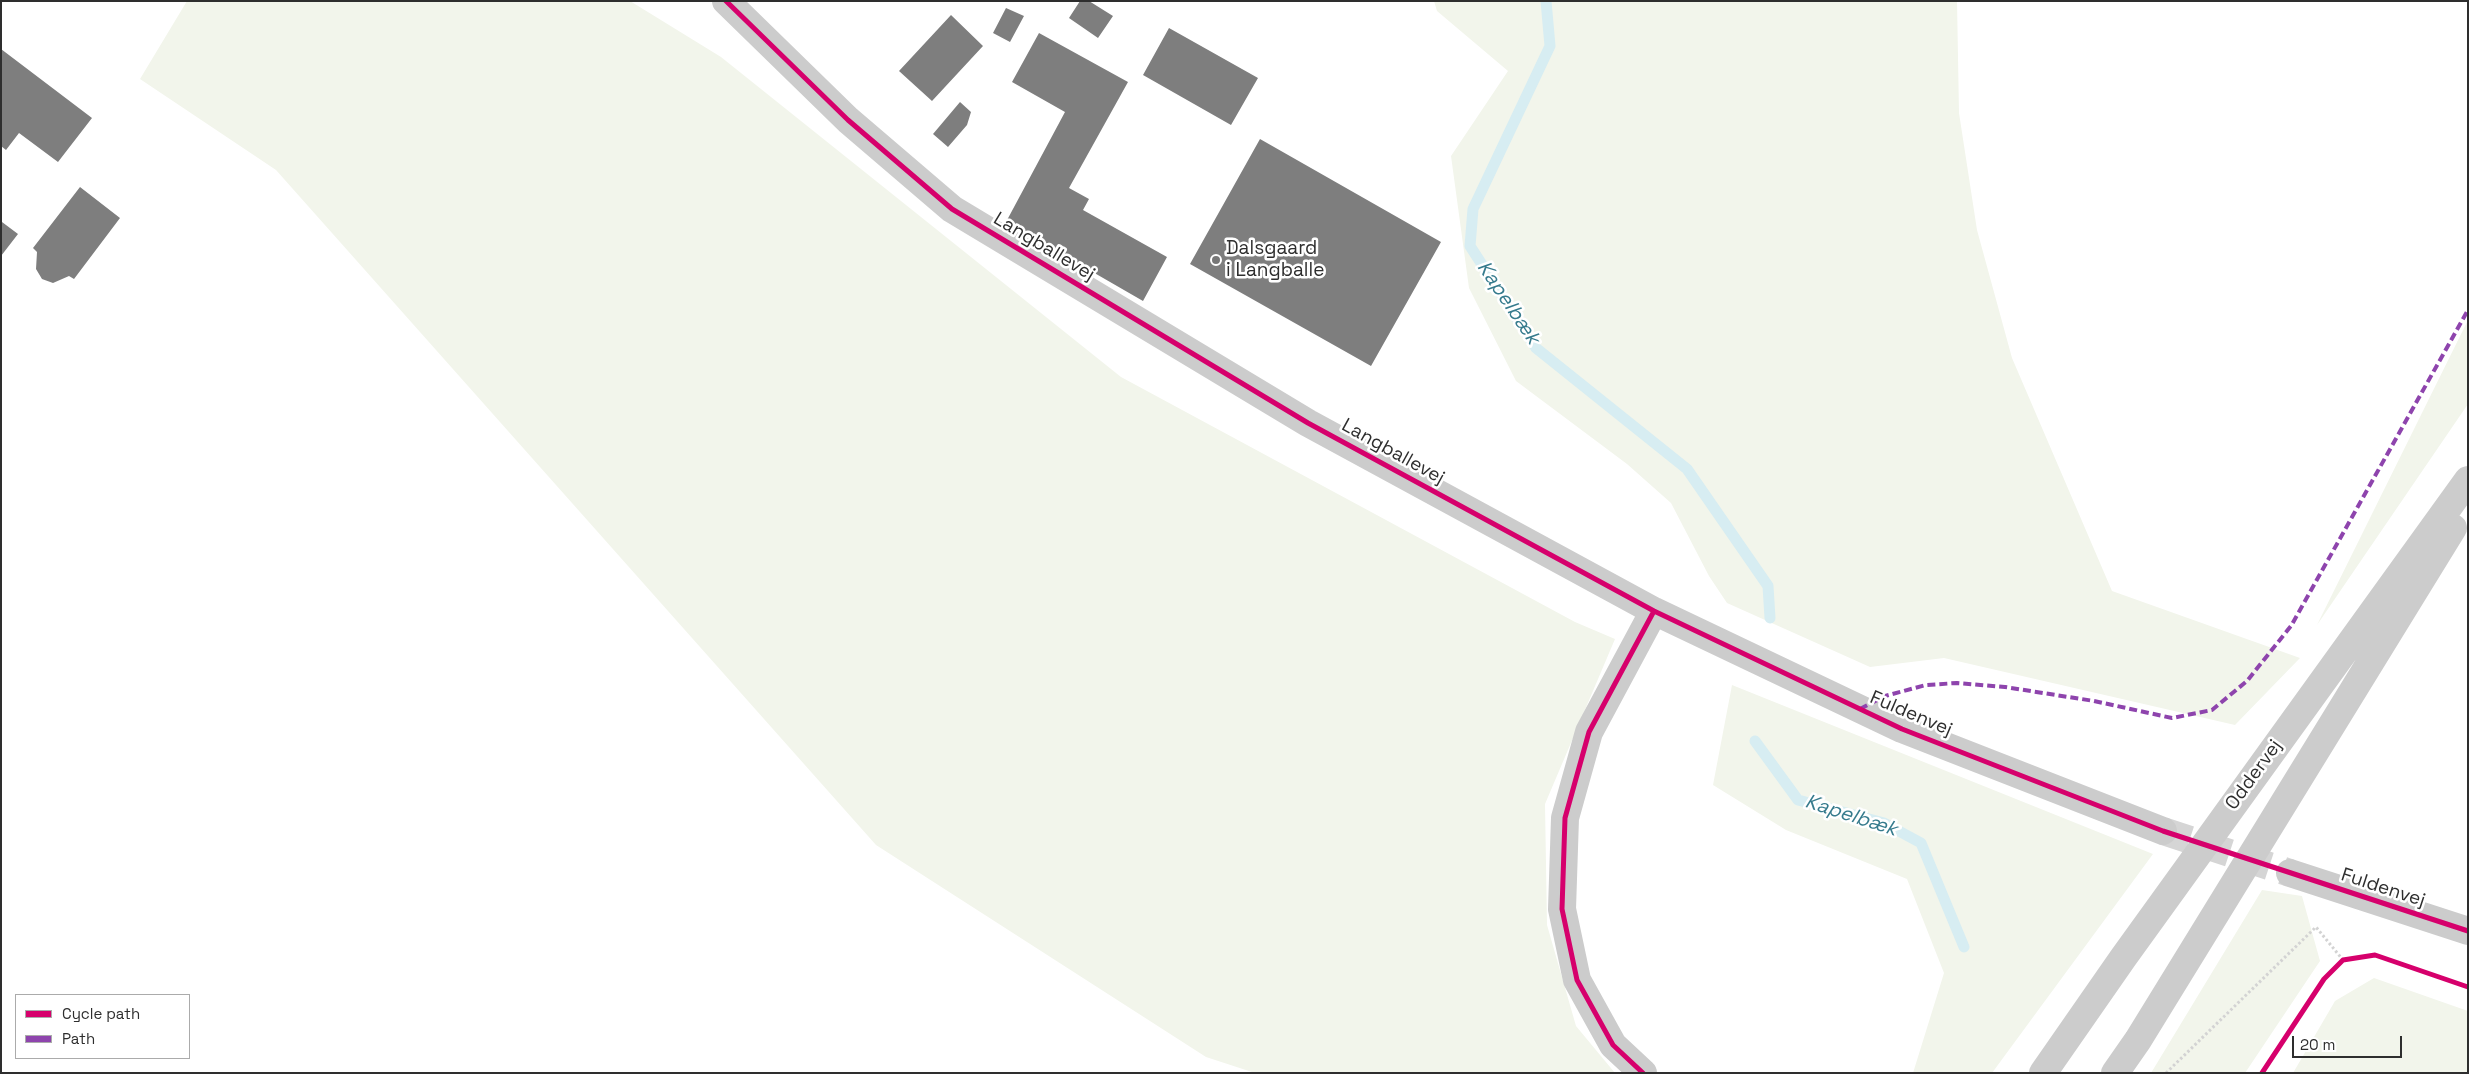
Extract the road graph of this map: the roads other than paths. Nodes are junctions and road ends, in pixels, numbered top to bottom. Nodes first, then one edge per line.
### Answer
1 (726, 1) edge
2 (2468, 480) edge
3 (2468, 504) edge
4 (1654, 611) junction
5 (2163, 831) tunnel mouth
6 (2290, 873) tunnel mouth
7 (2468, 931) edge
8 (1643, 1073) edge
9 (2043, 1073) edge
10 (2115, 1073) edge

1 - 4 street, Langballevej
2 - 9 street, Oddervej
3 - 10 street, Oddervej
4 - 5 street, Fuldenvej
4 - 8 street
6 - 7 street, Fuldenvej

